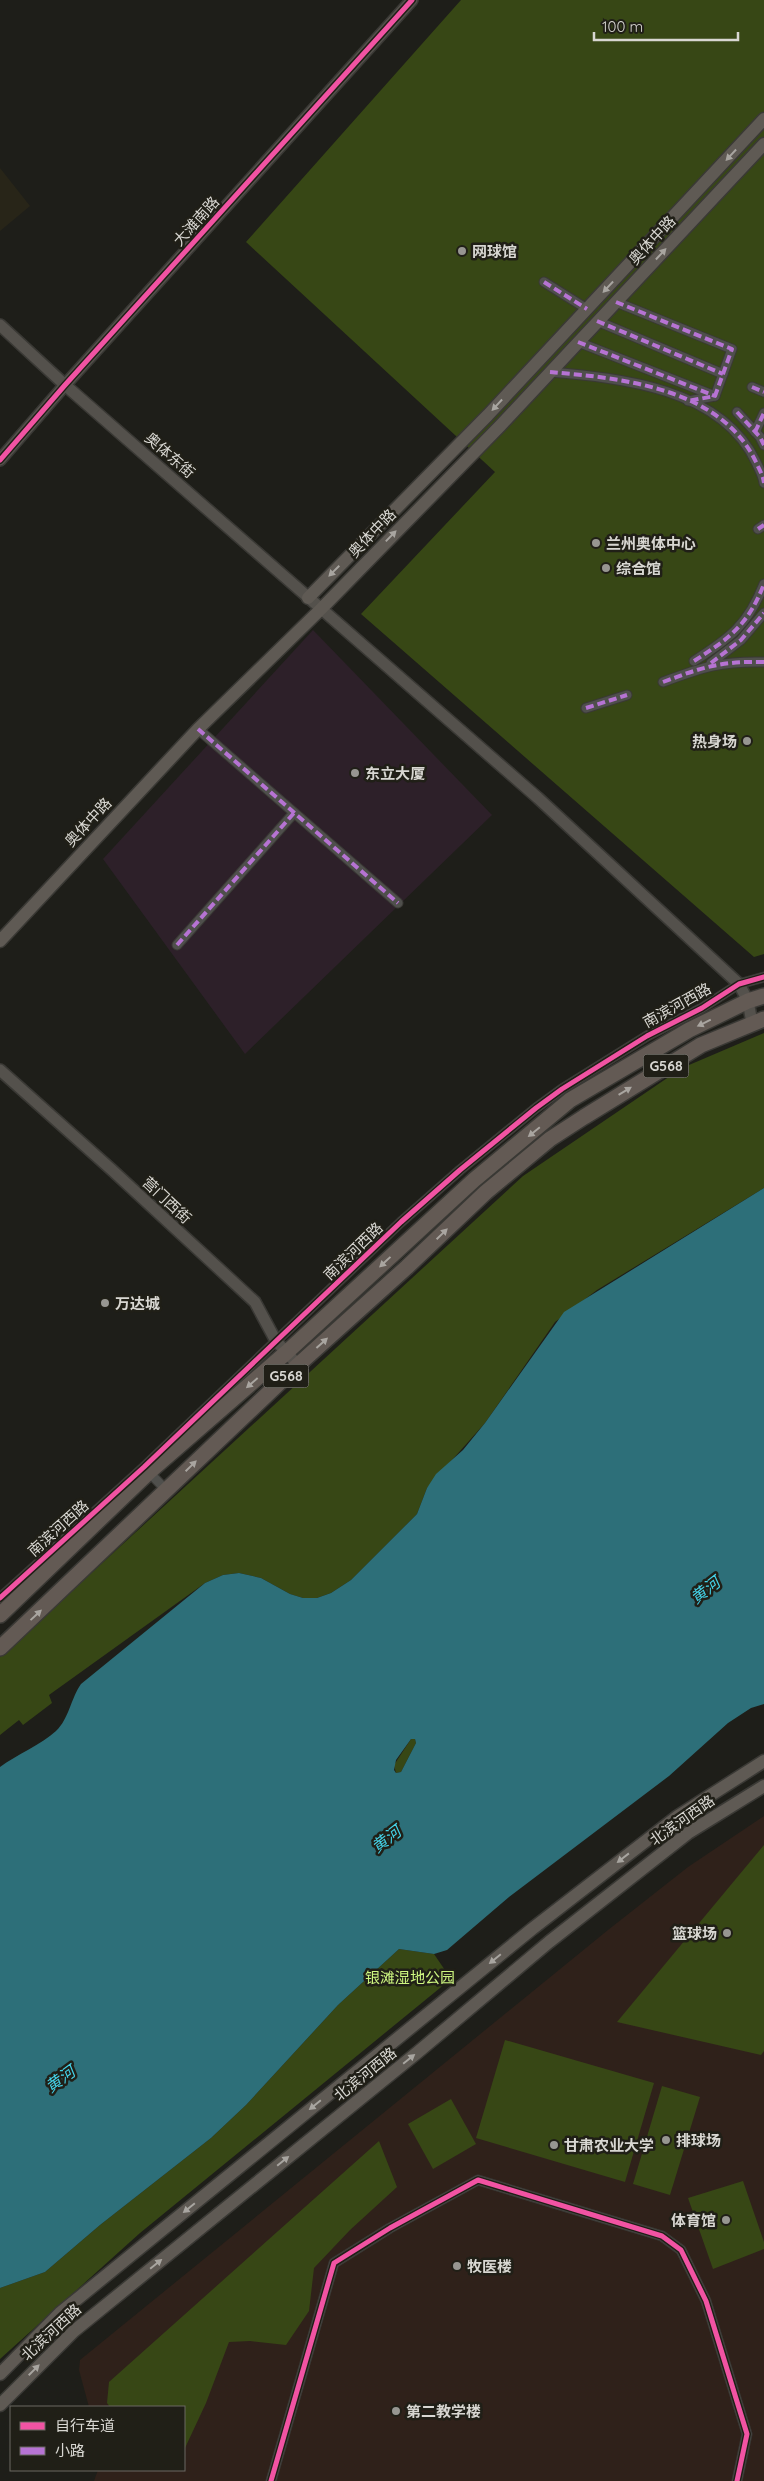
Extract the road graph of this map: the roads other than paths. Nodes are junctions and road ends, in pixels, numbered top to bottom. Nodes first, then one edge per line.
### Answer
1 (412, 0) edge
2 (764, 120) edge
3 (764, 144) edge
4 (544, 282) dead end
5 (616, 302) junction
6 (586, 310) junction
7 (597, 321) junction
8 (0, 325) edge
9 (578, 342) junction
10 (550, 372) junction
11 (723, 374) junction
12 (65, 385) junction
13 (752, 387) dead end
14 (764, 392) edge
15 (716, 396) junction
16 (688, 401) junction
17 (737, 412) dead end
18 (764, 412) edge
19 (755, 432) junction
20 (764, 445) edge
21 (0, 460) edge
22 (764, 483) edge
23 (764, 584) edge
24 (308, 598) junction
25 (320, 609) junction
26 (764, 614) edge
27 (694, 661) dead end
28 (764, 662) edge
29 (709, 665) junction
30 (663, 682) dead end
31 (627, 695) dead end
32 (586, 708) dead end
33 (198, 729) junction
34 (294, 813) junction
35 (398, 903) dead end
36 (0, 941) edge
37 (177, 945) dead end
38 (764, 977) edge
39 (739, 984) junction
40 (764, 996) edge
41 (748, 1001) junction
42 (758, 1021) edge
43 (0, 1070) edge
44 (282, 1347) junction
45 (298, 1365) junction
46 (146, 1470) junction
47 (166, 1490) junction
48 (0, 1598) edge
49 (0, 1614) edge
50 (0, 1648) edge
51 (764, 1761) edge
52 (764, 1786) edge
53 (451, 1995) junction
54 (464, 2013) junction
55 (0, 2374) edge
56 (0, 2405) edge
57 (272, 2481) edge
58 (737, 2481) edge

1 - 12 main road, 大滩南路
2 -> 6 main road, 奥体中路
5 -> 3 main road, 奥体中路
4 - 6 street
5 - 7 main road, 奥体中路
5 - 11 street
6 -> 24 main road, 奥体中路
7 - 9 main road, 奥体中路
7 - 11 street
8 - 12 main road, 奥体东街
9 - 10 main road, 奥体中路
9 - 15 street
10 - 16 street
25 -> 10 main road, 奥体中路
11 - 15 street
12 - 21 main road, 大滩南路
12 - 24 main road, 奥体东街
13 - 14 street
15 - 16 street
16 - 22 street
17 - 19 street
18 - 19 street
19 - 20 street
23 - 27 street
24 - 25 main road, 奥体东街
25 - 33 main road, 奥体中路
25 - 39 main road, 奥体东街
26 - 29 street
28 - 29 street
29 - 30 street
31 - 32 street
33 - 34 street
33 - 36 main road, 奥体中路
34 - 35 street
34 - 37 street
38 - 39 street, 南滨河西路
39 - 41 main road, 奥体东街
39 - 44 street, 南滨河西路
40 - 41 highway, 南滨河西路 / G568
41 - 42 main road, 奥体东街
41 -> 44 highway, 南滨河西路 / G568
45 -> 42 highway, G568
43 - 44 main road, 营门西街
44 - 45 main road, 营门西街
44 - 46 highway, 南滨河西路 / G568
47 -> 45 highway, G568
46 - 47 street
46 - 48 street, 南滨河西路
46 - 49 highway, 南滨河西路 / G568
50 -> 47 highway, G568
51 -> 53 main road, 北滨河西路
52 - 54 main road, 北滨河西路
53 - 54 main road
53 -> 55 main road, 北滨河西路
56 -> 54 main road, 北滨河西路
57 - 58 street

